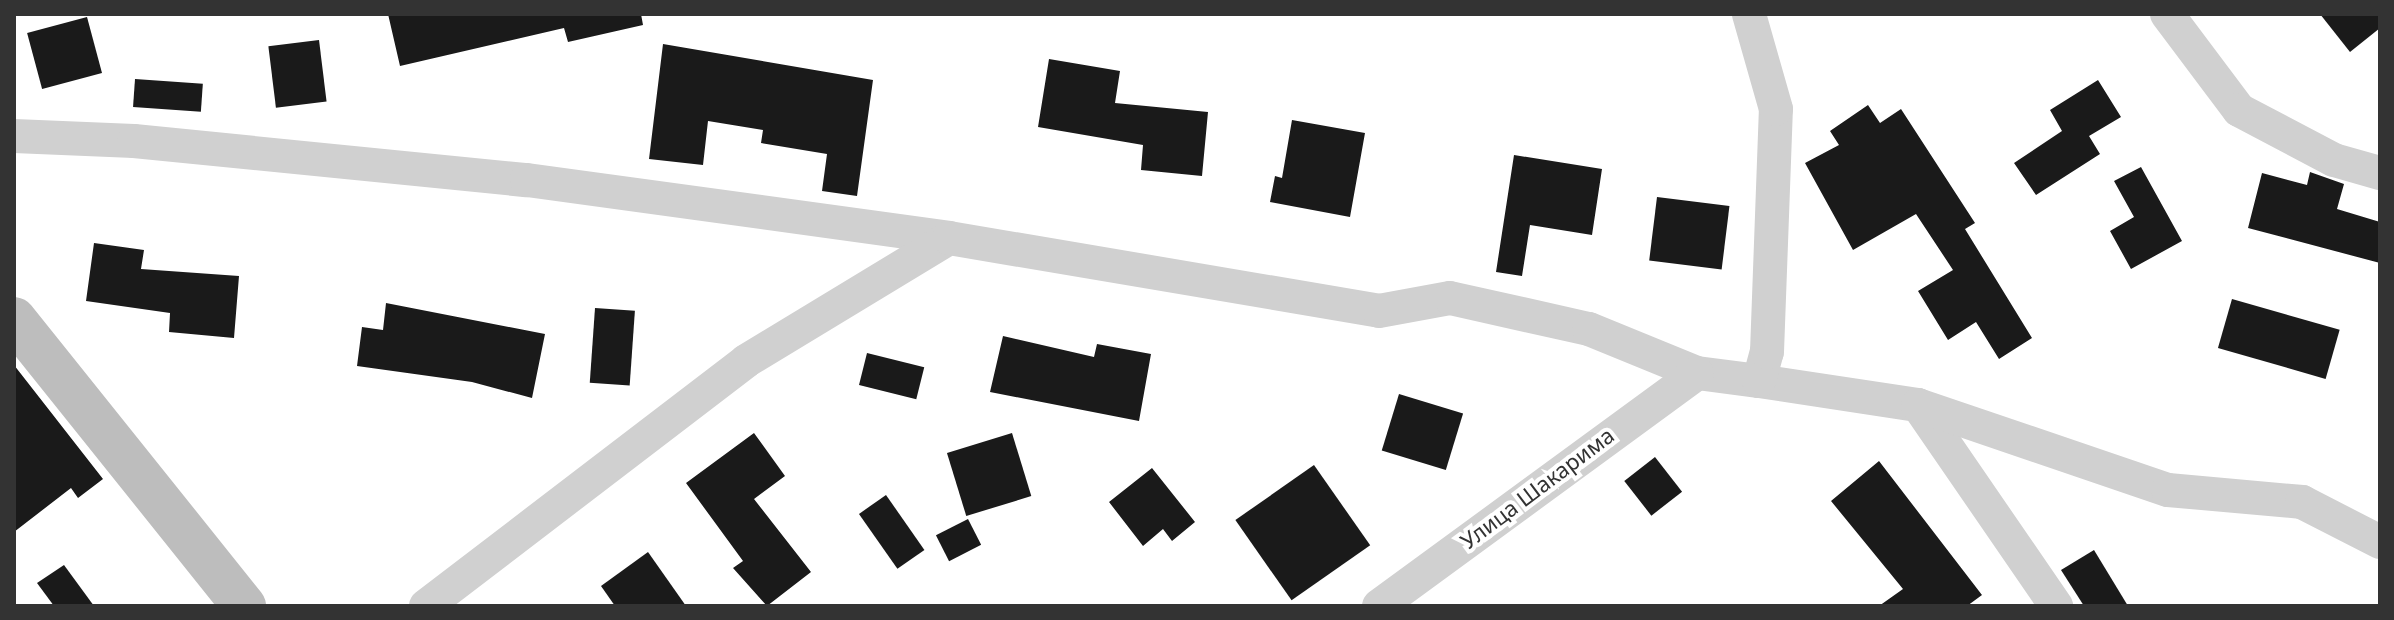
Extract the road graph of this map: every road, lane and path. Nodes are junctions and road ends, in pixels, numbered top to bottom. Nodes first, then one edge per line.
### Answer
1 (1749, 14) edge
2 (2167, 14) edge
3 (14, 136) edge
4 (2380, 173) edge
5 (949, 238) junction
6 (14, 319) edge
7 (1697, 373) junction
8 (1759, 381) junction
9 (1918, 405) junction
10 (2380, 542) edge
11 (244, 606) edge
12 (426, 606) edge
13 (1379, 606) edge
14 (2056, 606) edge

1 - 8 street
2 - 4 street
3 - 5 street
5 - 7 street
5 - 12 street
6 - 11 street
7 - 8 street
7 - 13 street, Улица Шакарима
8 - 9 street
9 - 10 street
9 - 14 street

